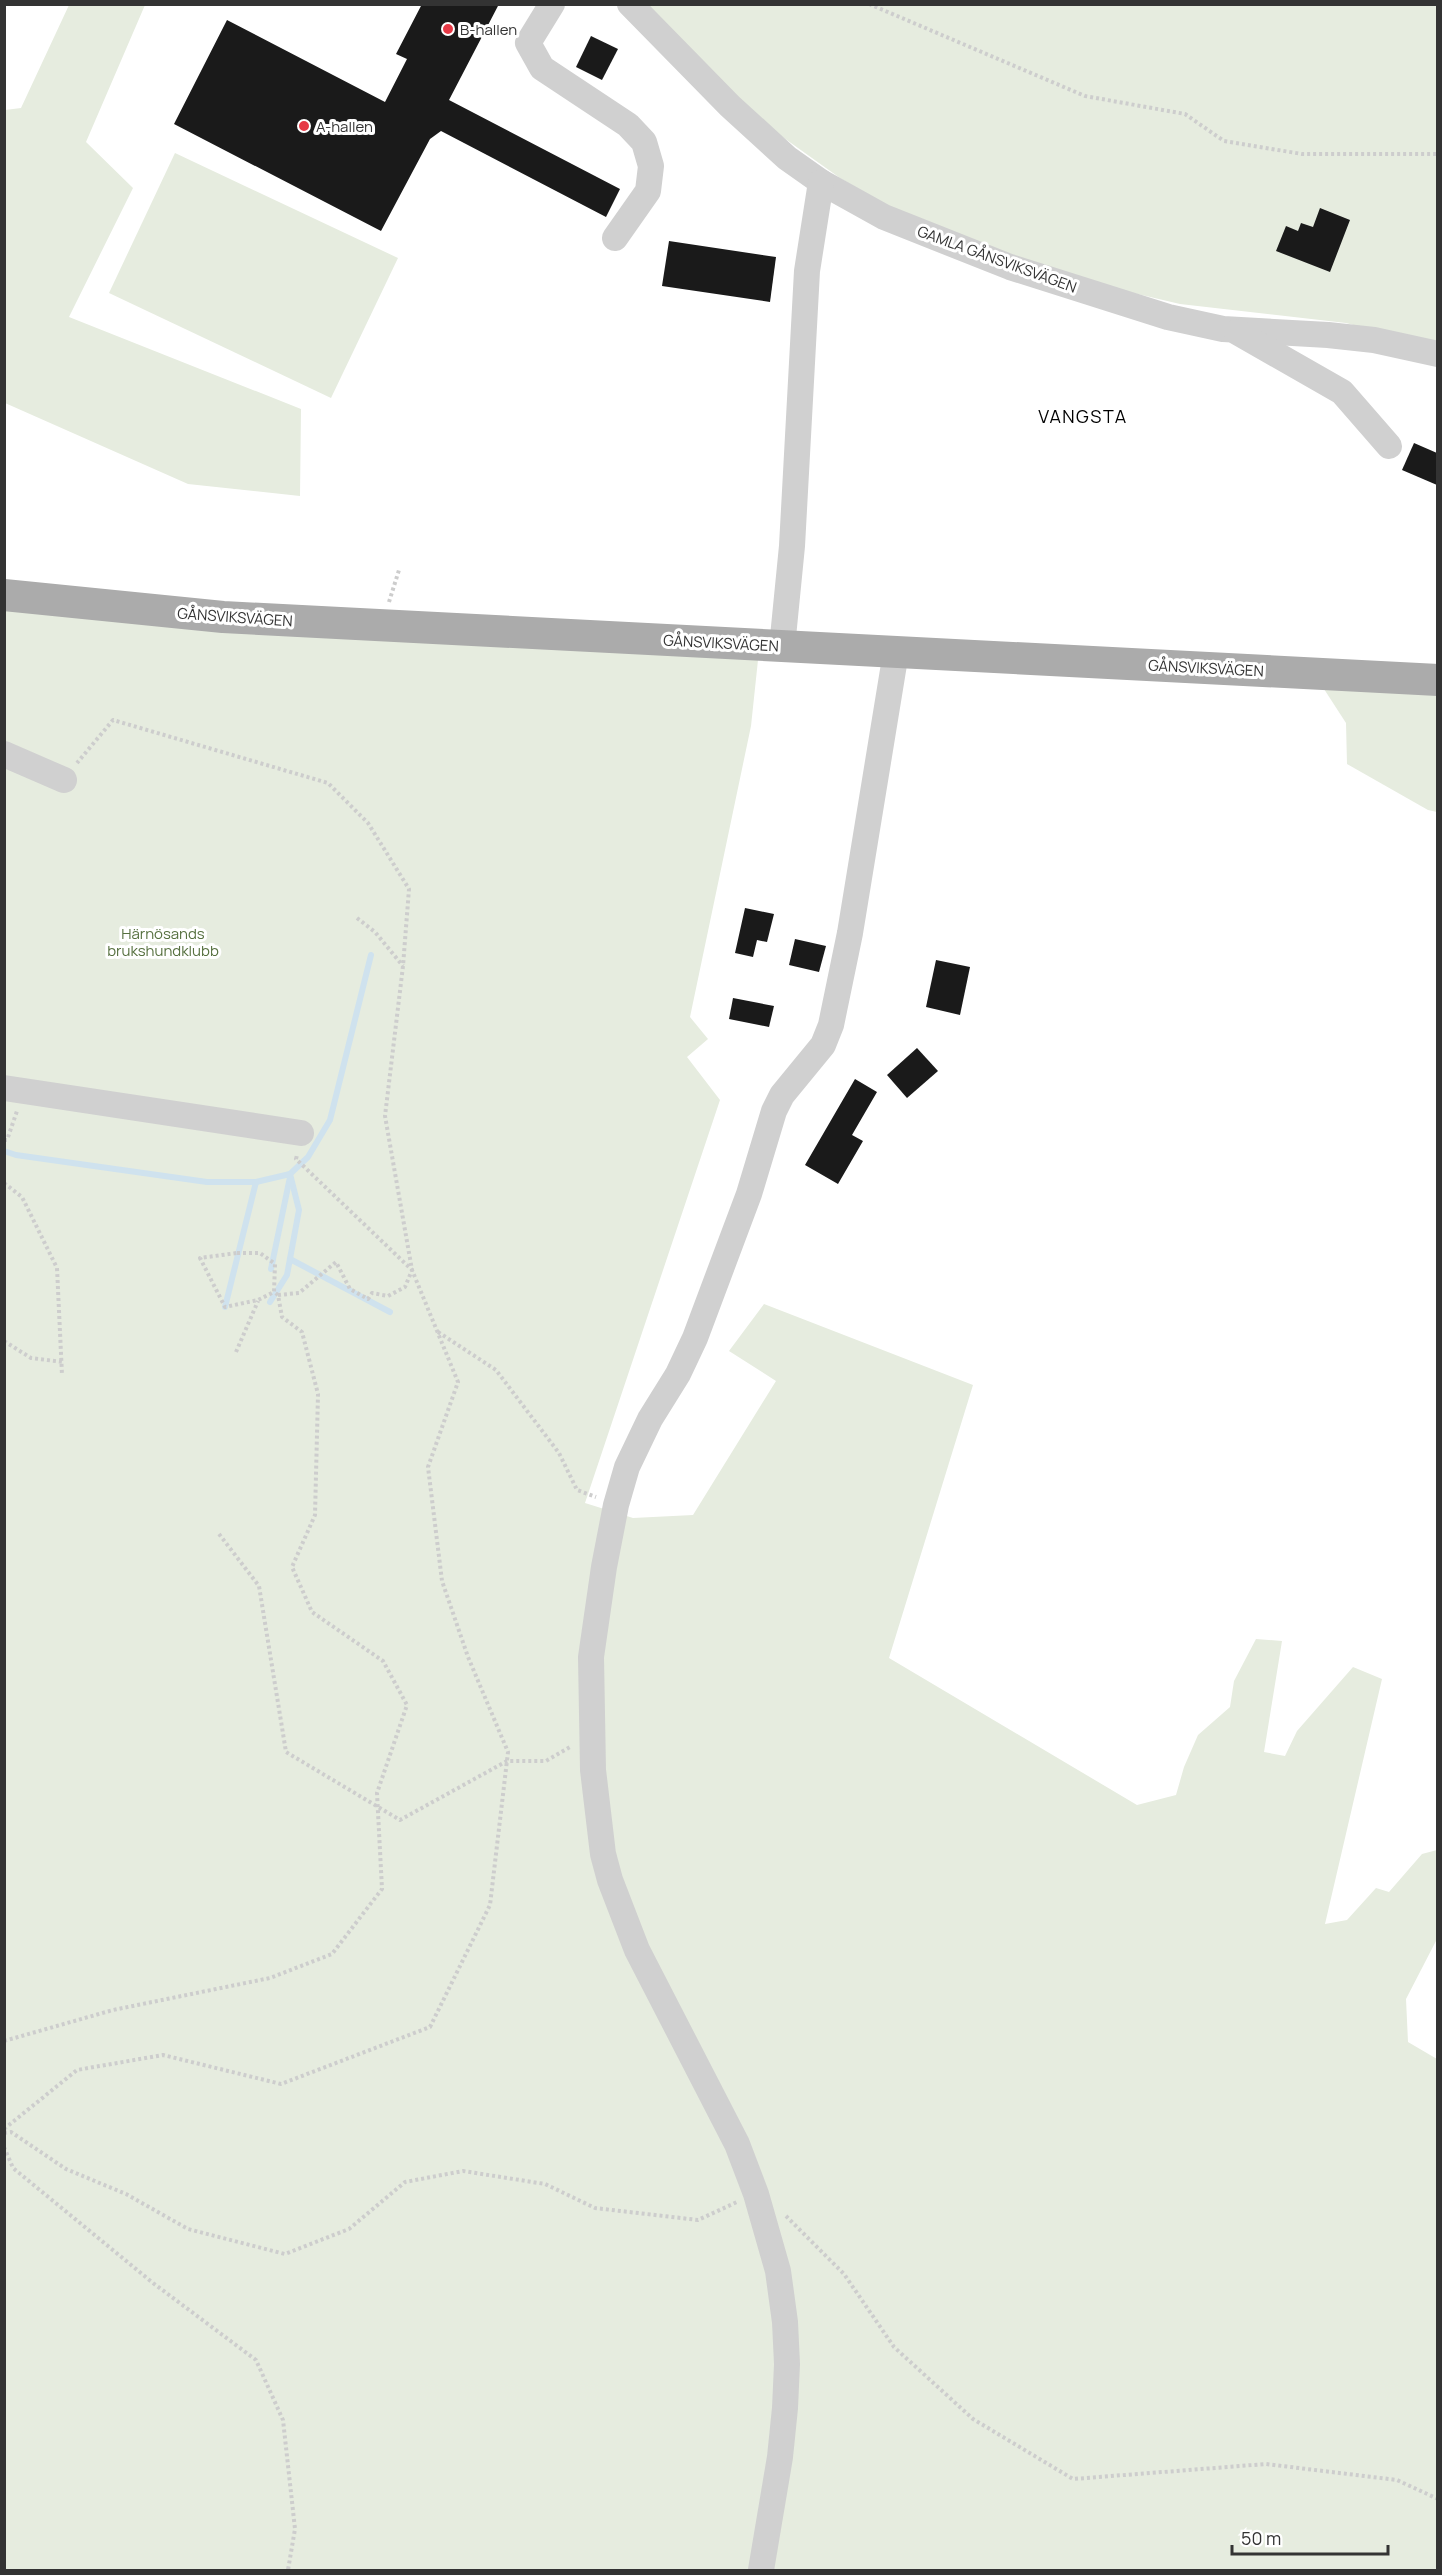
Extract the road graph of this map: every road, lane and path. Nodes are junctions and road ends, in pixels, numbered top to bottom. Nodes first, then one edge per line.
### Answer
1 (552, 4) edge
2 (630, 4) edge
3 (869, 4) edge
4 (1437, 154) edge
5 (821, 182) junction
6 (615, 238) dead end
7 (1231, 329) junction
8 (1437, 354) edge
9 (1389, 446) dead end
10 (4, 595) edge
11 (783, 647) junction
12 (896, 652) junction
13 (1437, 680) edge
14 (4, 754) edge
15 (64, 780) joint
16 (357, 918) dead end
17 (403, 966) junction
18 (14, 1089) edge
19 (301, 1132) dead end
20 (4, 1140) edge
21 (296, 1159) dead end
22 (4, 1183) edge
23 (412, 1270) junction
24 (276, 1294) junction
25 (258, 1300) junction
26 (437, 1332) junction
27 (4, 1341) edge
28 (236, 1352) dead end
29 (63, 1362) junction
30 (62, 1375) dead end
31 (616, 1505) junction
32 (219, 1534) dead end
33 (592, 1734) junction
34 (507, 1761) junction
35 (378, 1807) junction
36 (4, 2041) edge
37 (4, 2131) edge
38 (4, 2147) edge
39 (756, 2194) junction
40 (1437, 2499) edge
41 (288, 2571) edge
42 (761, 2571) edge

1 - 6 street
2 - 5 street, GAMLA GÅNSVIKSVÄGEN
3 - 4 path
5 - 7 street, GAMLA GÅNSVIKSVÄGEN
5 - 11 street
7 - 8 street, GAMLA GÅNSVIKSVÄGEN
7 - 9 street
10 - 11 main road, GÅNSVIKSVÄGEN
11 - 12 main road, GÅNSVIKSVÄGEN
12 - 13 main road, GÅNSVIKSVÄGEN
12 - 31 street
14 - 15 street
15 - 17 path
16 - 17 path
17 - 23 path
18 - 19 street
18 - 20 path
21 - 23 path
22 - 29 path
23 - 24 path
23 - 26 path
24 - 25 path
24 - 25 path
24 - 35 path
25 - 28 path
26 - 31 path
26 - 34 path
27 - 29 path
29 - 30 path
31 - 33 street
32 - 35 path
33 - 34 path
33 - 39 street
34 - 35 path
34 - 37 path
35 - 36 path
37 - 39 path
38 - 41 path
39 - 40 path
39 - 42 street

